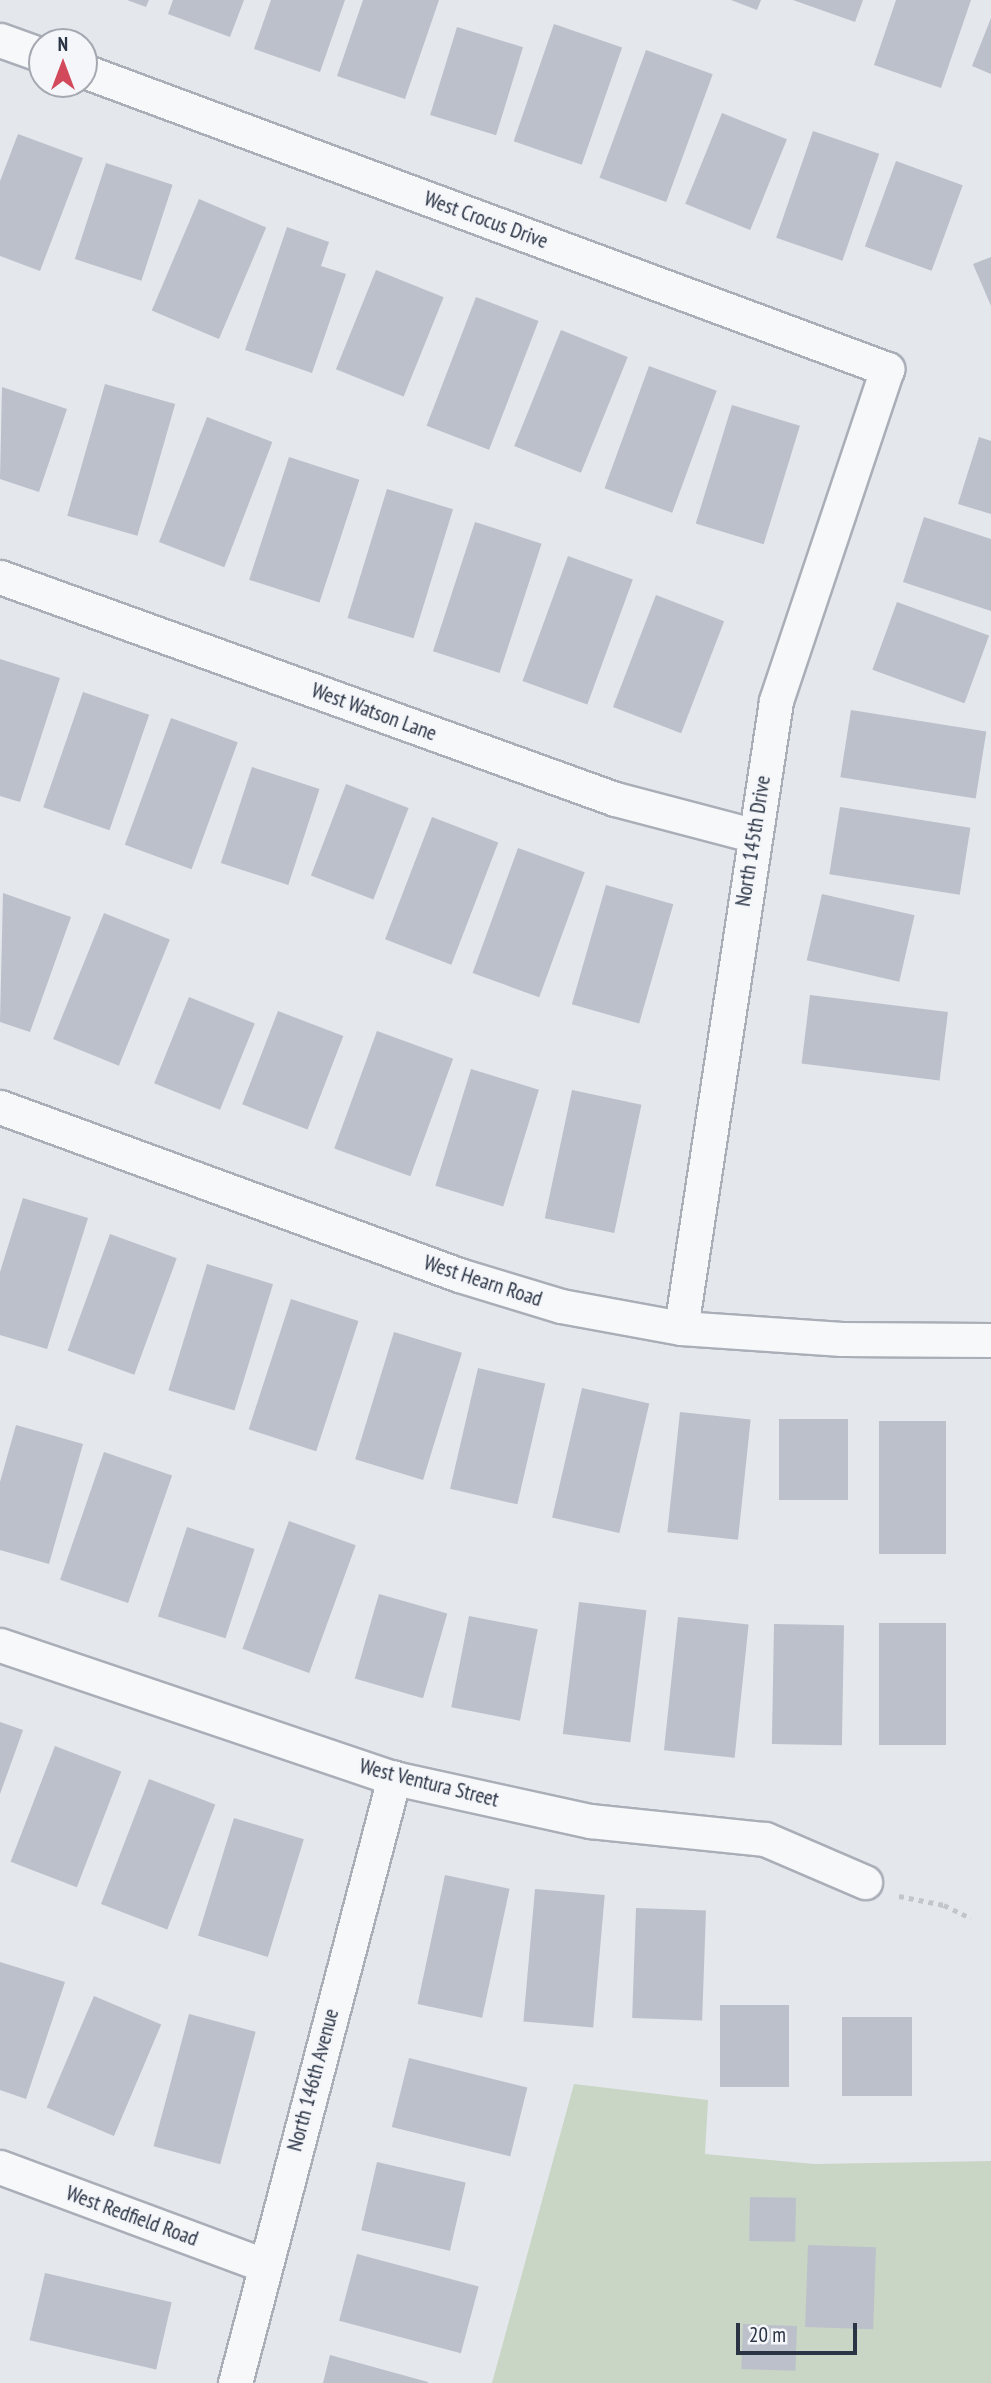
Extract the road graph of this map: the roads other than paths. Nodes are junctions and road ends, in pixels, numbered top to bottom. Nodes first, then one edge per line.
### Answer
1 (0, 40) edge
2 (28, 50) edge
3 (98, 76) edge
4 (887, 369) joint
5 (0, 577) edge
6 (752, 835) junction
7 (0, 1107) edge
8 (681, 1328) junction
9 (991, 1340) edge
10 (0, 1645) edge
11 (394, 1778) junction
12 (865, 1882) road end
13 (0, 2167) edge
14 (264, 2265) junction
15 (235, 2383) edge

1 - 2 street
3 - 4 street, West Crocus Drive
4 - 6 street, North 145th Drive
5 - 6 street, West Watson Lane
6 - 8 street, North 145th Drive
7 - 8 street, West Hearn Road
8 - 9 street, West Hearn Road
10 - 11 street, West Ventura Street
11 - 12 street, West Ventura Street
11 - 14 street, North 146th Avenue
13 - 14 street, West Redfield Road
14 - 15 street, North 146th Avenue

